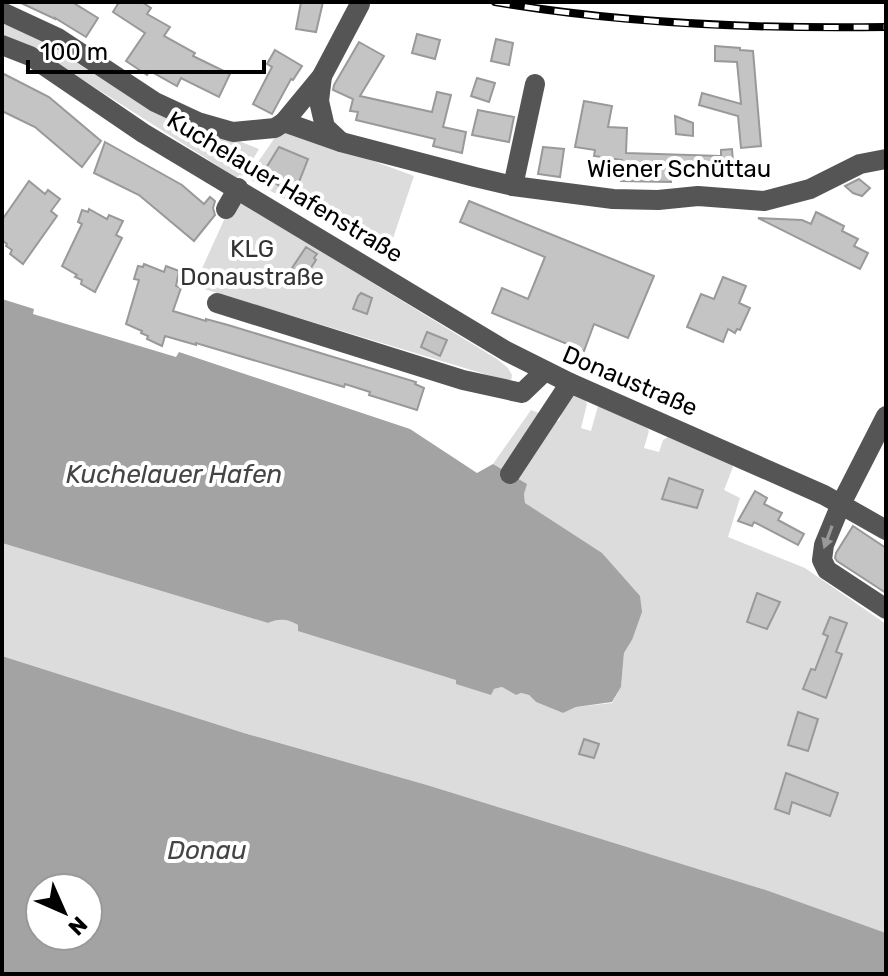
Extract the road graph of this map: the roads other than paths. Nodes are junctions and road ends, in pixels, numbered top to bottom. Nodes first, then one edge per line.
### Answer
1 (360, 4) dead end
2 (2, 12) edge
3 (2, 45) edge
4 (322, 76) junction
5 (535, 84) dead end
6 (155, 102) junction
7 (284, 122) junction
8 (143, 133) junction
9 (341, 142) junction
10 (886, 159) edge
11 (513, 186) junction
12 (238, 188) junction
13 (226, 209) dead end
14 (217, 303) dead end
15 (545, 371) junction
16 (570, 383) junction
17 (886, 416) edge
18 (510, 474) dead end
19 (841, 504) junction
20 (886, 530) edge
21 (886, 609) edge

1 - 4 street
2 - 6 street
3 - 8 street, Kuchelauer Hafenstraße
4 - 7 street
4 - 9 street
5 - 11 street
6 - 7 street
6 - 8 street
7 - 9 street, Wiener Schüttau
8 - 12 street, Kuchelauer Hafenstraße
9 - 11 street, Wiener Schüttau
10 - 11 street, Wiener Schüttau
12 - 13 street
12 - 15 street, Kuchelauer Hafenstraße
14 - 15 street, Donaustraße
15 - 16 street, Donaustraße
16 - 18 street
16 - 19 street, Donaustraße
17 - 19 street
19 - 20 street, Donaustraße
19 -> 21 street

